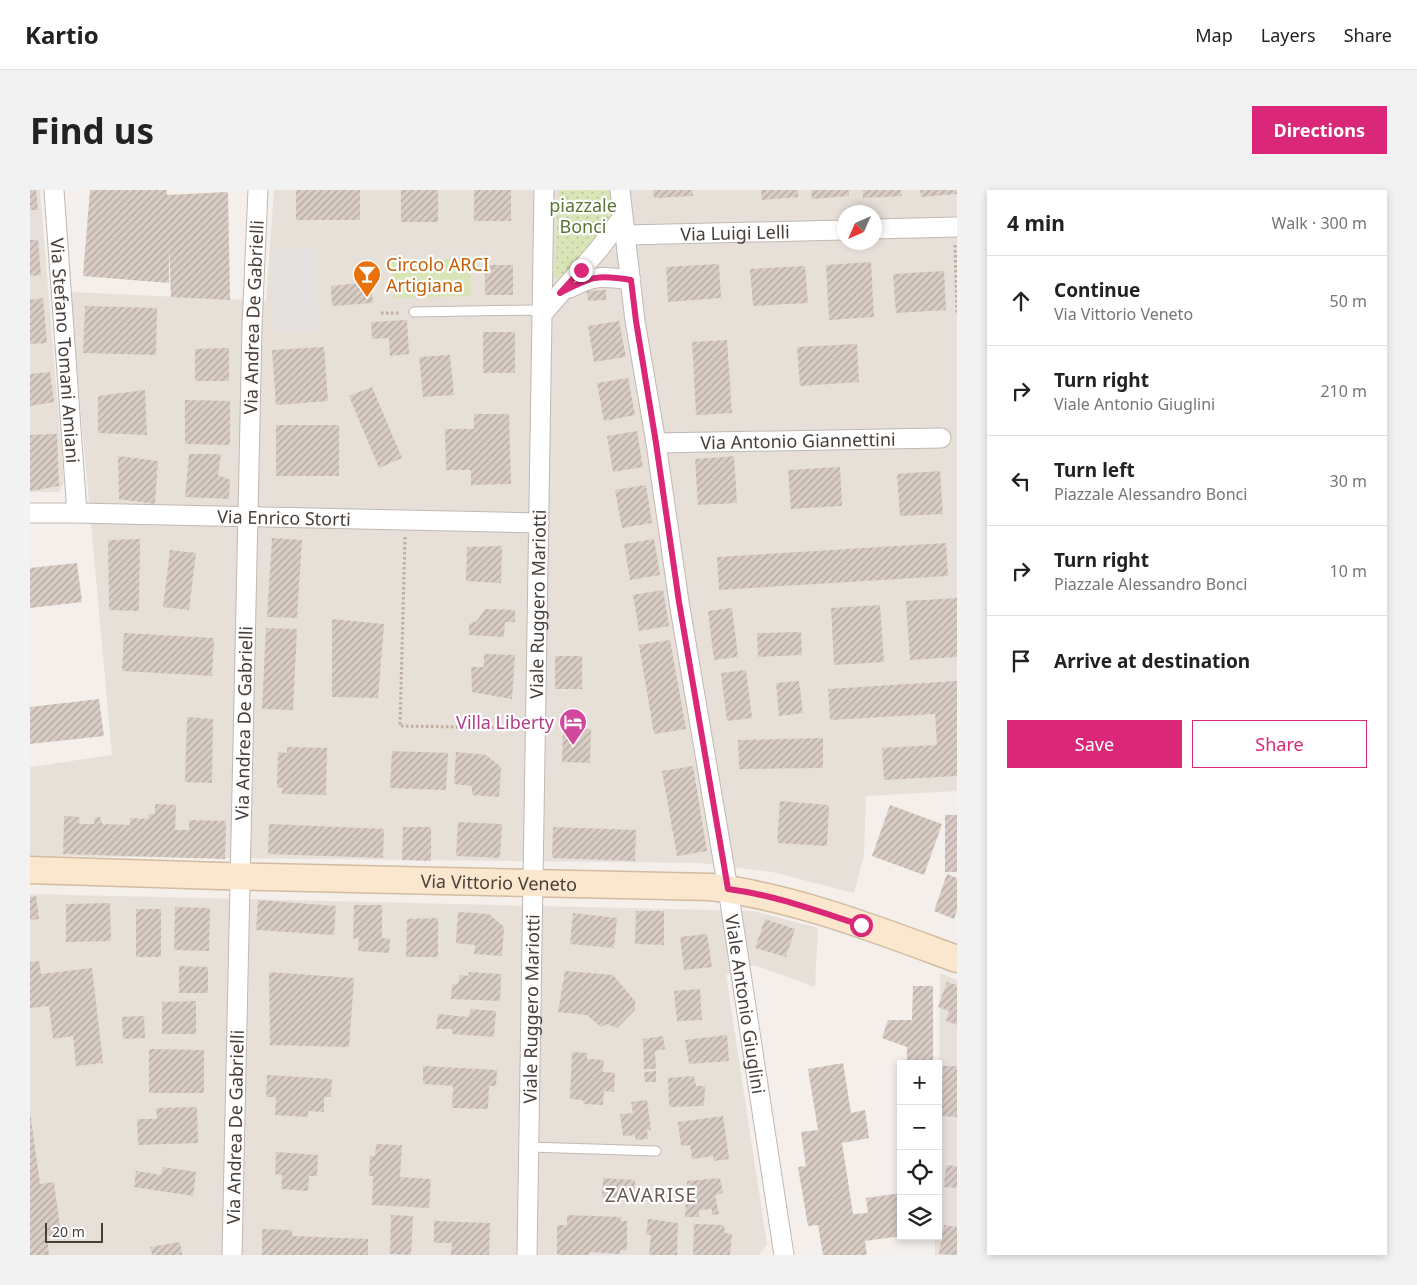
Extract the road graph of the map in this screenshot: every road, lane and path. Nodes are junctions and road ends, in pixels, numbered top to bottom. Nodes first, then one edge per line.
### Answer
1 (54, 190) edge
2 (258, 190) edge
3 (544, 190) edge
4 (620, 190) edge
5 (624, 226) junction
6 (956, 227) edge
7 (882, 229) edge
8 (837, 230) edge
9 (631, 280) junction
10 (560, 293) junction
11 (414, 312) joint
12 (381, 313) dead end
13 (543, 313) junction
14 (957, 314) edge
15 (941, 438) dead end
16 (656, 443) junction
17 (30, 513) edge
18 (77, 513) junction
19 (248, 516) junction
20 (405, 520) junction
21 (538, 522) junction
22 (535, 728) junction
23 (30, 870) edge
24 (240, 877) junction
25 (533, 884) junction
26 (728, 889) junction
27 (957, 959) edge
28 (529, 1147) junction
29 (656, 1151) dead end
30 (232, 1255) edge
31 (527, 1255) edge
32 (784, 1255) edge

1 - 18 street, Via Stefano Tomani Amiani
2 - 19 street, Via Andrea De Gabrielli
3 - 13 street, Viale Ruggero Mariotti
4 - 5 street, Viale Antonio Giuglini
5 - 8 street, Via Luigi Lelli
5 - 9 street, Viale Antonio Giuglini
5 - 10 street
6 - 7 street
6 - 14 path
9 - 10 street
9 - 16 street, Viale Antonio Giuglini
10 - 13 street
11 - 12 path
11 - 13 lane
13 - 21 street, Viale Ruggero Mariotti
15 - 16 street, Via Antonio Giannettini
16 - 26 street, Viale Antonio Giuglini
17 - 18 street, Via Enrico Storti
18 - 19 street, Via Enrico Storti
19 - 20 street, Via Enrico Storti
19 - 24 street, Via Andrea De Gabrielli
20 - 21 street, Via Enrico Storti
20 - 22 path
21 - 22 street, Viale Ruggero Mariotti
22 - 25 street, Viale Ruggero Mariotti
23 - 24 street, Via Vittorio Veneto
24 - 25 street, Via Vittorio Veneto
24 - 30 street, Via Andrea De Gabrielli
25 - 26 street, Via Vittorio Veneto
25 - 28 street, Viale Ruggero Mariotti
26 - 27 street, Via Vittorio Veneto
26 - 32 street, Viale Antonio Giuglini
28 - 29 lane
28 - 31 street, Viale Ruggero Mariotti

